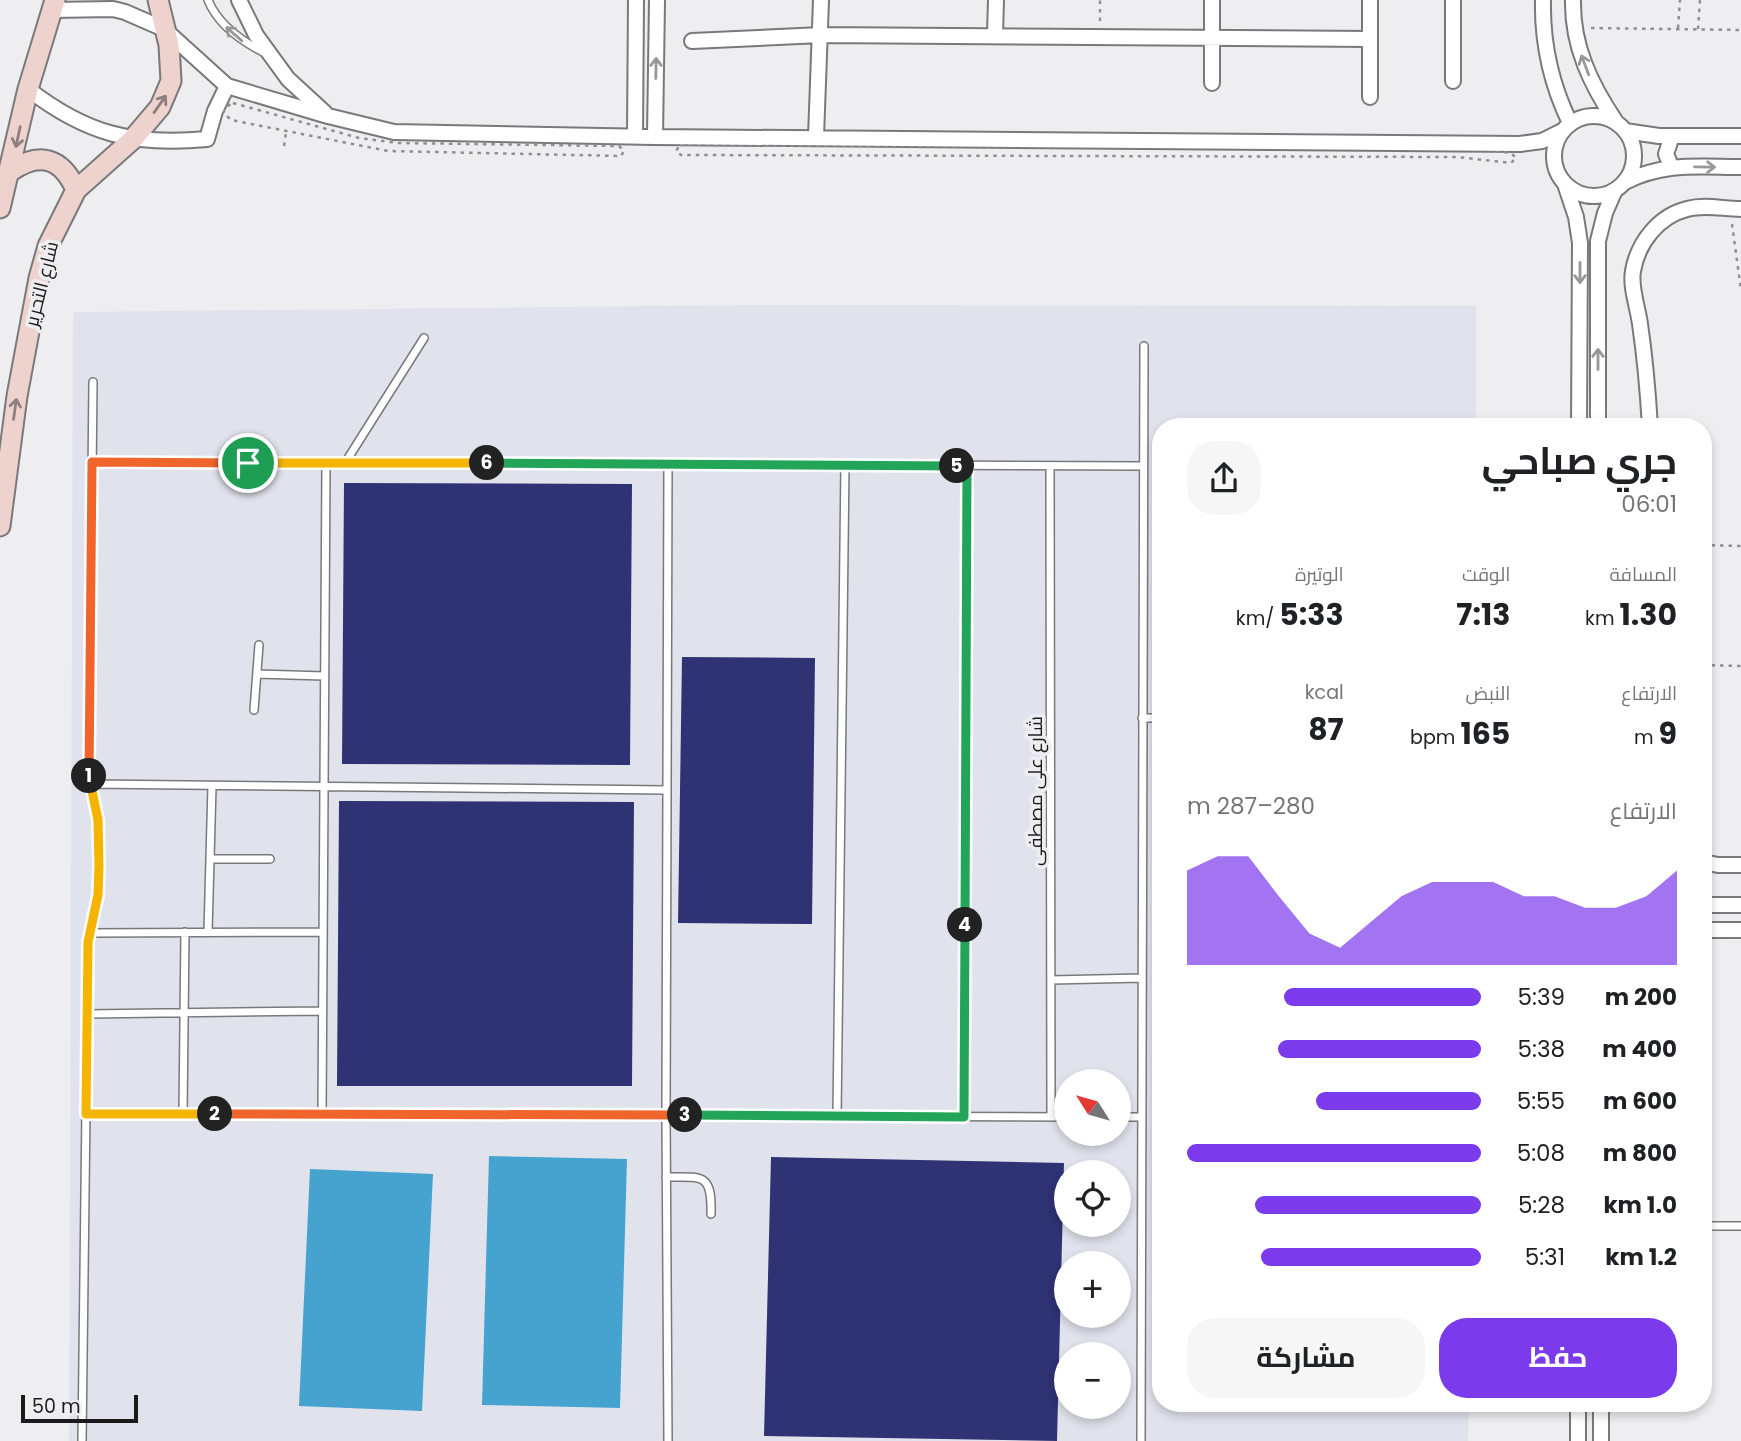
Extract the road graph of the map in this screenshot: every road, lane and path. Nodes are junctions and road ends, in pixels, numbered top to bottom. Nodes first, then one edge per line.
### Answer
1 (158, 0) edge
2 (208, 0) edge
3 (239, 0) edge
4 (636, 0) edge
5 (657, 0) edge
6 (821, 0) edge
7 (996, 0) edge
8 (1100, 0) edge
9 (1212, 0) edge
10 (1370, 0) edge
11 (1453, 0) edge
12 (1543, 0) edge
13 (1573, 0) edge
14 (1680, 0) edge
15 (1700, 0) edge
16 (53, 5) edge
17 (1574, 28) junction
18 (164, 29) junction
19 (1678, 29) junction
20 (1698, 29) junction
21 (1741, 30) edge
22 (821, 35) junction
23 (995, 35) junction
24 (1100, 36) junction
25 (1212, 37) junction
26 (1370, 39) junction
27 (692, 41) dead end
28 (272, 57) junction
29 (1453, 81) dead end
30 (1212, 83) dead end
31 (226, 86) junction
32 (28, 89) junction
33 (1370, 97) dead end
34 (328, 116) junction
35 (1566, 127) junction
36 (1621, 127) junction
37 (286, 132) dead end
38 (635, 136) junction
39 (655, 136) junction
40 (1672, 136) junction
41 (1741, 136) edge
42 (816, 137) junction
43 (132, 139) junction
44 (284, 146) dead end
45 (1671, 166) junction
46 (1741, 167) edge
47 (10, 171) junction
48 (1564, 183) junction
49 (1620, 186) junction
50 (76, 190) junction
51 (0, 208) edge
52 (1735, 209) edge
53 (1601, 224) junction
54 (1578, 229) junction
55 (1741, 290) edge
56 (424, 338) dead end
57 (1144, 346) dead end
58 (93, 382) dead end
59 (1579, 418) edge
60 (1598, 418) edge
61 (1649, 418) edge
62 (92, 462) junction
63 (326, 463) junction
64 (345, 463) junction
65 (668, 464) junction
66 (845, 465) junction
67 (967, 466) junction
68 (1050, 466) junction
69 (1142, 466) junction
70 (0, 526) edge
71 (1712, 545) edge
72 (1741, 546) edge
73 (259, 645) dead end
74 (1712, 665) edge
75 (1741, 666) edge
76 (257, 674) junction
77 (324, 676) junction
78 (254, 710) dead end
79 (1142, 718) junction
80 (1152, 719) edge
81 (90, 784) junction
82 (212, 786) junction
83 (324, 787) junction
84 (666, 790) junction
85 (210, 859) junction
86 (270, 859) dead end
87 (1712, 864) edge
88 (1741, 865) edge
89 (1712, 905) edge
90 (1741, 905) edge
91 (1712, 930) edge
92 (1741, 930) edge
93 (208, 932) junction
94 (323, 932) junction
95 (89, 933) junction
96 (185, 933) junction
97 (1142, 978) junction
98 (1051, 980) junction
99 (322, 1011) junction
100 (184, 1013) junction
101 (87, 1014) junction
102 (86, 1114) junction
103 (183, 1114) junction
104 (322, 1114) junction
105 (666, 1115) junction
106 (837, 1117) junction
107 (964, 1117) junction
108 (1051, 1117) joint
109 (1131, 1117) edge
110 (1142, 1117) junction
111 (666, 1177) junction
112 (711, 1214) dead end
113 (1712, 1226) edge
114 (1741, 1226) edge
115 (1578, 1412) edge
116 (1601, 1412) edge
117 (82, 1441) edge
118 (668, 1441) edge
119 (1141, 1441) edge
120 (1578, 1441) edge
121 (1601, 1441) edge

1 - 18 street, شارع التحرير
28 -> 2 lane
3 - 28 street
4 - 38 street
39 -> 5 street
6 - 22 street
7 - 23 street
8 - 24 path
9 - 25 street
10 - 26 street
11 - 29 street
12 - 35 street
13 - 17 street
14 - 19 path
15 - 20 path
16 - 18 street
16 - 32 street
17 - 19 path
36 -> 17 street
18 - 31 street
43 -> 18 street, شارع التحرير
19 - 20 path
20 - 21 path
22 - 23 street
22 - 27 street
22 - 42 street
23 - 24 street
24 - 25 street
25 - 26 street
25 - 30 street
26 - 33 street
28 - 34 street
31 - 34 street
31 - 43 street
32 - 43 street
32 -> 47 street
34 - 38 street
35 - 36 street
35 - 42 street
35 - 48 street
36 - 40 street
36 - 49 street
37 - 44 path
38 - 39 street
39 - 42 street
40 - 41 street
40 - 45 street
43 - 50 street, شارع التحرير
45 -> 46 street
45 - 49 street
47 - 50 street
47 - 51 street
48 - 49 street
48 - 54 street
49 - 53 street
70 -> 50 street, شارع التحرير
52 - 55 path
52 - 61 street
53 - 54 street
60 -> 53 street
54 -> 59 street
56 - 64 lane
57 - 69 lane
58 - 62 lane
62 - 63 lane
62 - 81 lane
63 - 64 lane
63 - 77 lane
64 - 65 lane
65 - 66 lane
65 - 84 lane
66 - 67 lane
66 - 106 lane
67 - 68 lane
67 - 107 lane
68 - 69 lane
68 - 98 lane, شارع على مصطفى
69 - 79 lane
71 - 72 path
73 - 76 lane
74 - 75 path
76 - 77 lane
76 - 78 lane
77 - 83 lane
79 - 80 lane
79 - 97 lane
81 - 82 lane
81 - 95 lane
82 - 83 lane
82 - 85 lane
83 - 84 lane
83 - 94 lane
84 - 105 lane
85 - 86 lane
85 - 93 lane
87 - 88 street
89 - 90 street
91 - 92 street
93 - 94 lane
93 - 96 lane
94 - 99 lane
95 - 96 lane
95 - 101 lane
96 - 100 lane
97 - 98 lane
97 - 110 lane
98 - 108 lane, شارع على مصطفى
99 - 100 lane
99 - 104 lane
100 - 101 lane
100 - 103 lane
101 - 102 lane
102 - 103 lane
102 - 117 lane
103 - 104 lane
104 - 105 lane
105 - 106 lane
105 - 111 lane
106 - 107 lane
107 - 108 lane
109 - 110 lane
110 - 119 lane
111 - 112 lane
111 - 118 lane
113 - 114 lane
115 - 120 street
116 - 121 street

